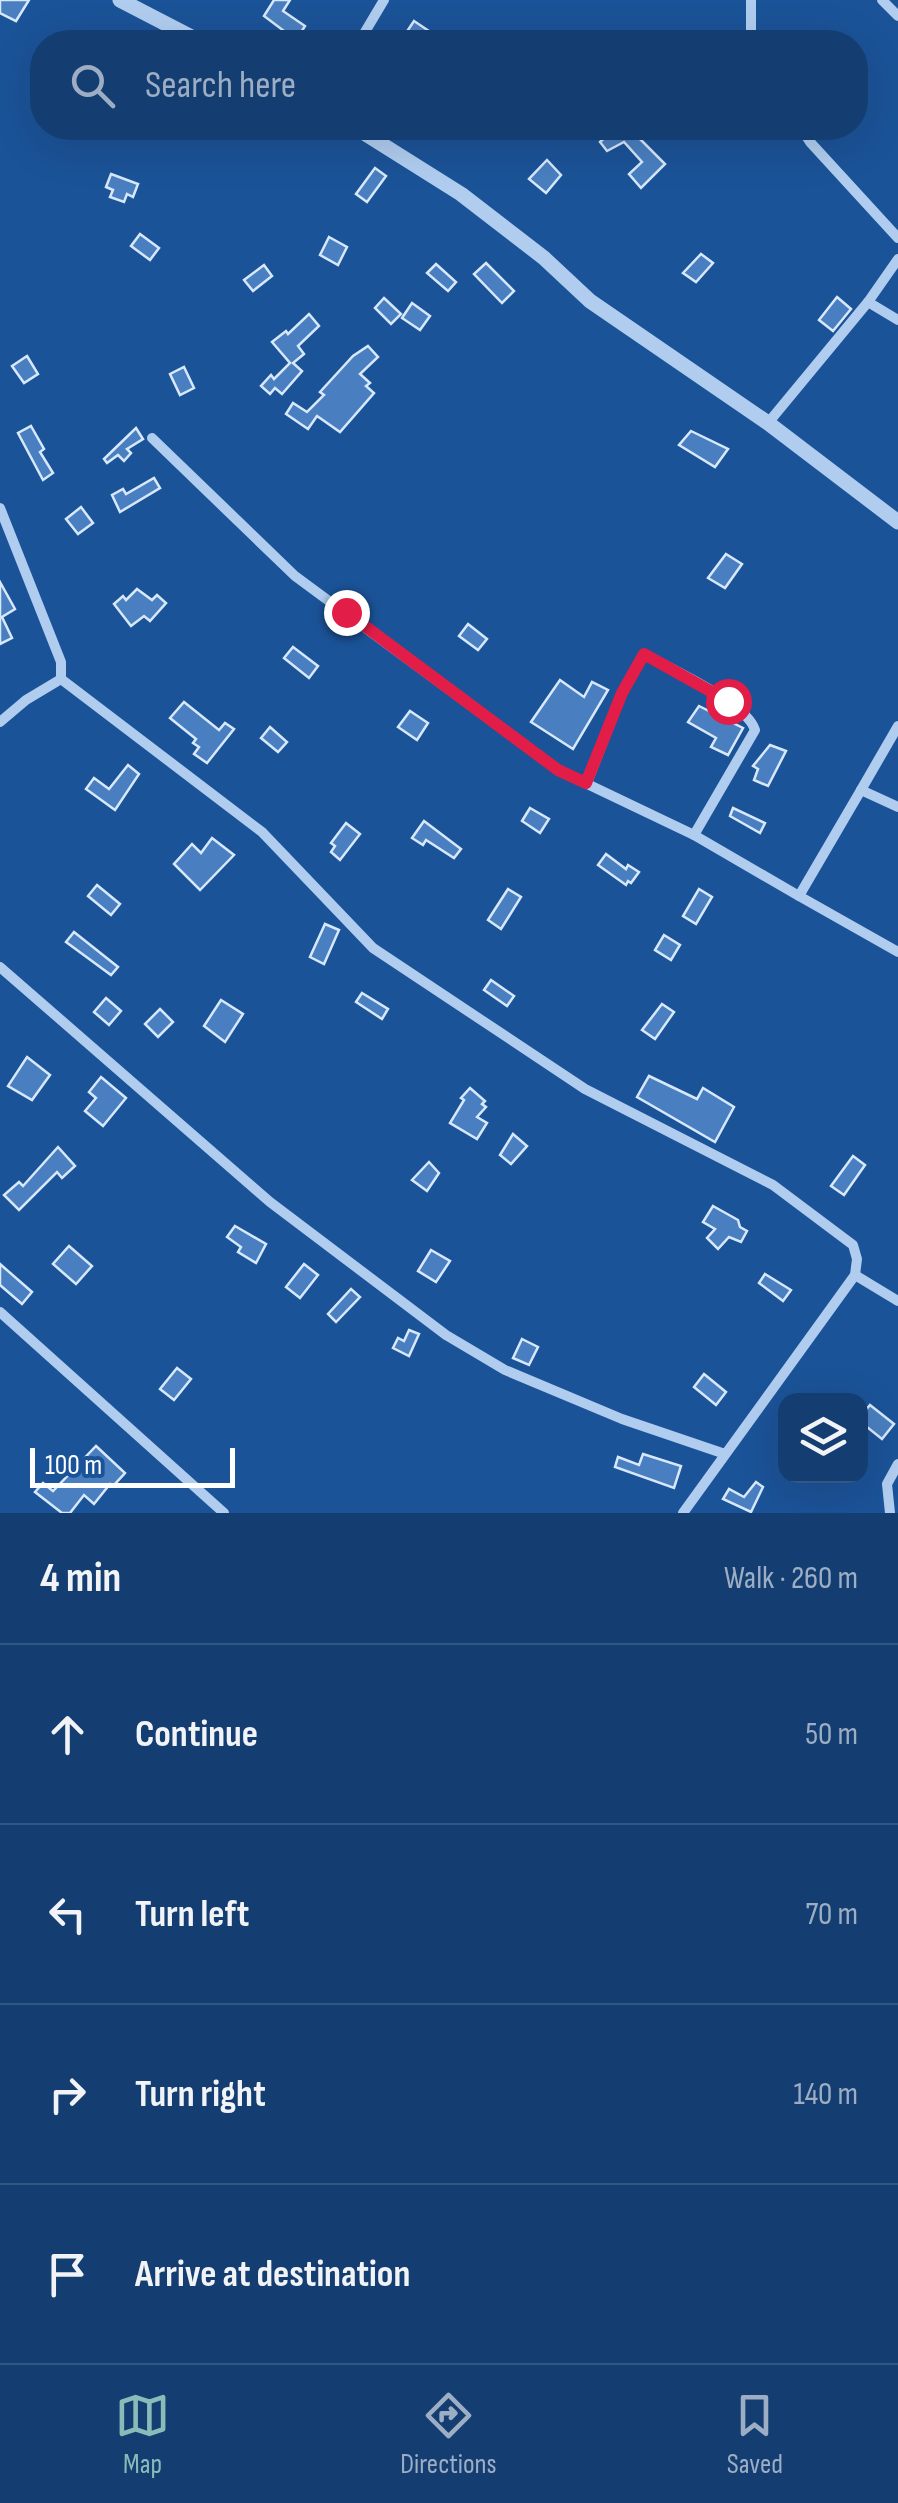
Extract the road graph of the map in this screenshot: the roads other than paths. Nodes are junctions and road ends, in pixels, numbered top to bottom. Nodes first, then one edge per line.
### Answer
1 (120, 0) edge
2 (384, 0) edge
3 (751, 0) edge
4 (882, 0) edge
5 (898, 16) edge
6 (178, 30) edge
7 (366, 30) edge
8 (751, 30) edge
9 (375, 140) edge
10 (809, 140) edge
11 (898, 238) edge
12 (898, 258) edge
13 (868, 302) junction
14 (898, 320) edge
15 (768, 423) junction
16 (152, 438) dead end
17 (0, 508) edge
18 (898, 522) edge
19 (61, 679) junction
20 (0, 722) edge
21 (898, 726) edge
22 (586, 783) junction
23 (862, 790) junction
24 (898, 807) edge
25 (694, 835) junction
26 (799, 896) junction
27 (898, 952) edge
28 (0, 967) edge
29 (855, 1275) junction
30 (898, 1302) edge
31 (0, 1312) edge
32 (724, 1454) junction
33 (898, 1464) edge
34 (224, 1513) edge
35 (683, 1513) edge
36 (890, 1513) edge

1 - 6 street
2 - 7 street
3 - 8 street
4 - 5 street
9 - 15 street
10 - 11 street
12 - 13 street
13 - 14 street
13 - 15 street
15 - 18 street
16 - 22 street
17 - 19 street
19 - 20 street
19 - 29 street
21 - 23 street
22 - 25 street
22 - 25 street
23 - 24 street
23 - 26 street
25 - 26 street
26 - 27 street
28 - 32 street
29 - 30 street
29 - 32 street
31 - 34 street
32 - 35 street
33 - 36 street

